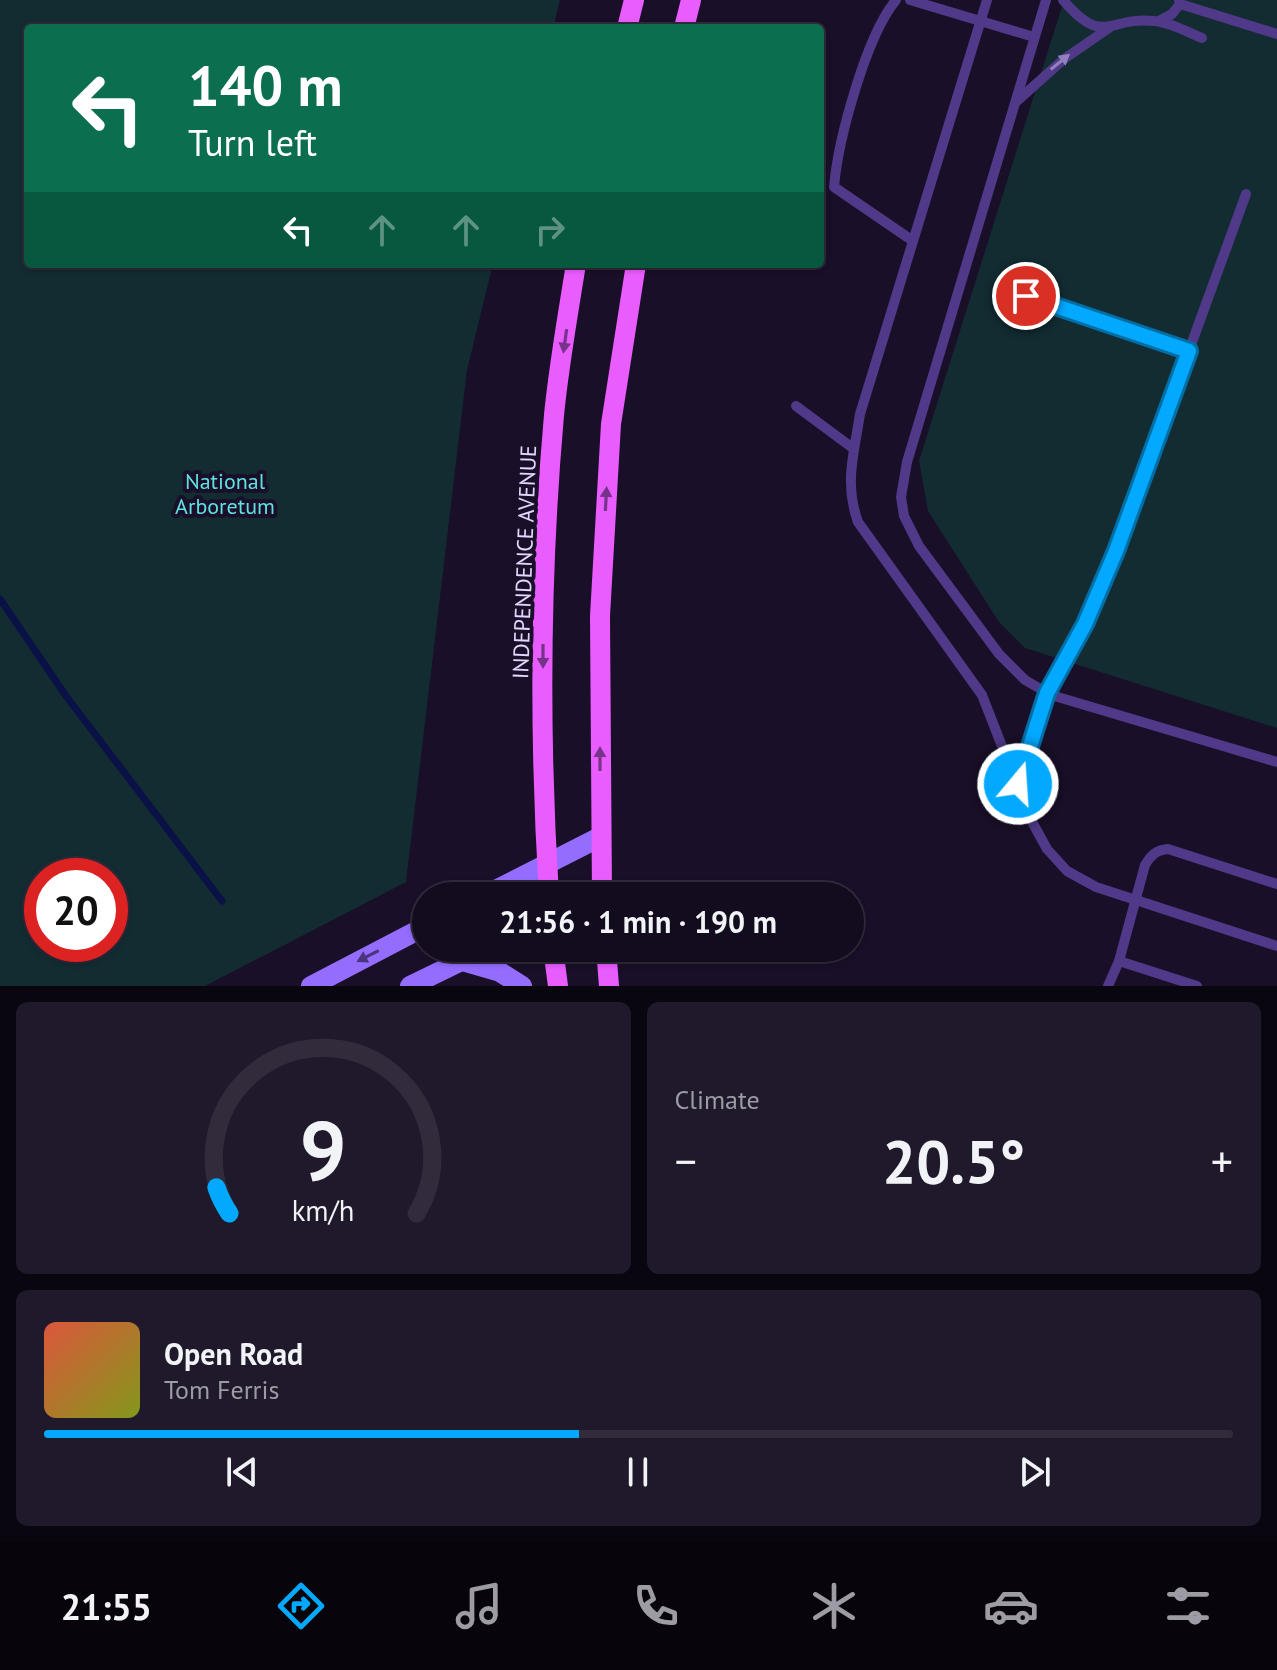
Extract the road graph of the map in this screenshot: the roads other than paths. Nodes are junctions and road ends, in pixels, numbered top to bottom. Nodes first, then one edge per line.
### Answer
1 (634, 0) edge
2 (691, 0) edge
3 (896, 0) edge
4 (910, 0) edge
5 (987, 0) edge
6 (1046, 0) edge
7 (1063, 0) edge
8 (1180, 2) edge
9 (1159, 21) junction
10 (981, 22) junction
11 (628, 24) edge
12 (685, 24) edge
13 (1109, 28) junction
14 (1277, 34) edge
15 (1034, 37) junction
16 (1202, 38) dead end
17 (1016, 103) junction
18 (1246, 194) dead end
19 (913, 241) junction
20 (575, 268) edge
21 (635, 268) edge
22 (1026, 296) dead end
23 (1189, 351) junction
24 (796, 406) dead end
25 (854, 449) junction
26 (1047, 693) junction
27 (1277, 762) edge
28 (1018, 784) junction
29 (600, 837) junction
30 (547, 864) junction
31 (512, 882) edge
32 (548, 882) edge
33 (602, 882) edge
34 (1277, 884) edge
35 (1136, 899) junction
36 (412, 933) edge
37 (1277, 946) edge
38 (1119, 961) junction
39 (460, 962) edge
40 (465, 962) edge
41 (555, 962) edge
42 (607, 962) edge
43 (311, 986) edge
44 (410, 986) edge
45 (522, 986) edge
46 (558, 986) edge
47 (609, 986) edge
48 (1108, 986) edge
49 (1197, 986) edge

1 - 11 main road
2 - 12 main road
3 - 19 lane
4 - 10 lane
5 - 10 lane
6 - 15 lane
7 - 13 lane
8 - 9 lane
8 - 14 lane
9 - 13 lane
9 - 16 lane
10 - 15 lane
10 - 19 lane
17 -> 13 lane
15 - 17 lane
17 - 26 lane
18 - 23 lane
19 - 25 lane
20 -> 30 main road, INDEPENDENCE AVENUE
29 -> 21 main road
22 - 23 lane
23 - 26 lane
24 - 25 lane
25 - 28 lane
26 - 27 lane
26 - 28 lane
28 - 35 lane
29 - 30 main road
29 - 33 main road
30 - 31 main road
30 - 32 main road, INDEPENDENCE AVENUE
34 - 35 lane
35 - 37 lane
35 - 38 lane
36 -> 43 main road
38 - 48 lane
38 - 49 lane
39 - 44 main road
40 - 45 main road
41 - 46 main road
42 - 47 main road

